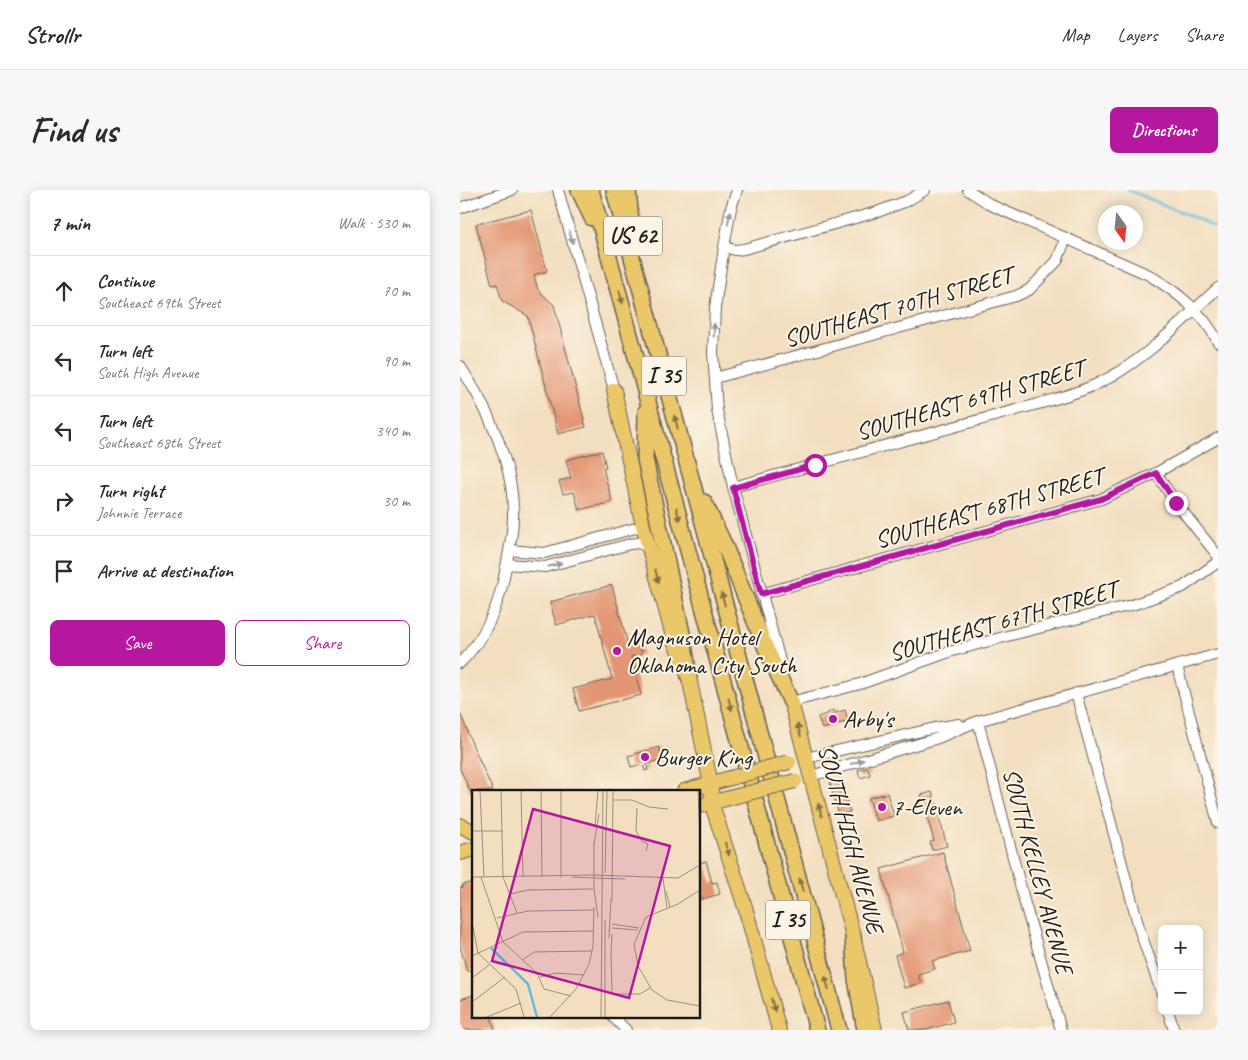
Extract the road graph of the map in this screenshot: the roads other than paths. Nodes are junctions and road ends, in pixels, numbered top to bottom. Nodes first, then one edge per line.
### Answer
1 (512, 190) edge
2 (558, 190) edge
3 (579, 190) edge
4 (592, 190) edge
5 (614, 190) edge
6 (628, 190) edge
7 (737, 190) edge
8 (925, 190) edge
9 (968, 190) edge
10 (460, 208) edge
11 (1066, 238) junction
12 (724, 247) junction
13 (608, 250) junction
14 (638, 282) junction
15 (1218, 288) edge
16 (1195, 309) junction
17 (1218, 342) edge
18 (460, 366) edge
19 (715, 378) junction
20 (614, 390) joint
21 (646, 392) junction
22 (1218, 438) edge
23 (689, 469) junction
24 (1156, 473) junction
25 (733, 488) junction
26 (643, 526) junction
27 (649, 548) junction
28 (509, 550) junction
29 (1218, 556) edge
30 (1218, 562) edge
31 (507, 564) junction
32 (761, 594) junction
33 (1218, 654) edge
34 (460, 663) edge
35 (1177, 666) junction
36 (689, 677) junction
37 (1076, 694) junction
38 (791, 702) junction
39 (978, 722) junction
40 (806, 758) junction
41 (811, 776) junction
42 (710, 783) junction
43 (687, 790) edge
44 (706, 804) edge
45 (1218, 823) edge
46 (460, 826) edge
47 (472, 831) edge
48 (472, 833) edge
49 (460, 837) edge
50 (853, 936) junction
51 (1158, 983) edge
52 (1169, 1015) edge
53 (614, 1018) edge
54 (626, 1030) edge
55 (780, 1030) edge
56 (817, 1030) edge
57 (839, 1030) edge
58 (865, 1030) edge
59 (876, 1030) edge
60 (1061, 1030) edge
61 (1174, 1030) edge

1 - 10 street
2 -> 20 street
3 - 13 highway, US 62
4 - 13 highway, I 35
5 - 14 highway, I 35
6 - 14 highway, US 62
12 -> 7 street, SOUTH HIGH AVENUE
8 - 12 street
9 - 11 street
11 - 16 street
11 - 19 street, SOUTHEAST 70TH STREET
19 -> 12 street, SOUTH HIGH AVENUE
13 -> 21 highway, I 35
23 -> 14 highway, I 35
15 - 16 street, SOUTHEAST 69TH STREET
16 - 17 street
16 - 25 street, SOUTHEAST 69TH STREET
18 - 28 street
19 - 25 street, SOUTH HIGH AVENUE
20 - 26 main road
21 - 36 highway
21 -> 56 highway, I 35
22 - 24 street, SOUTHEAST 68TH STREET
23 - 38 highway
57 -> 23 highway, I 35
24 - 29 street
24 - 32 street, SOUTHEAST 68TH STREET
25 - 32 street, SOUTH HIGH AVENUE
26 - 27 main road
26 - 28 street
31 -> 27 street
27 -> 36 main road
28 - 31 street
30 - 38 street, SOUTHEAST 67TH STREET
31 - 34 street
32 - 38 street, SOUTH HIGH AVENUE
33 - 35 street
35 - 37 street
35 - 45 street
36 - 42 main road
37 - 39 street
37 - 51 street
40 -> 38 main road, SOUTH HIGH AVENUE
39 - 40 street
41 -> 39 street
39 - 60 street, SOUTH KELLEY AVENUE
40 - 41 main road, SOUTH HIGH AVENUE
40 - 42 main road, bridge
41 - 44 main road, bridge
50 -> 41 main road, SOUTH HIGH AVENUE
42 - 43 main road
42 - 44 main road
44 -> 55 main road
46 - 47 main road
48 - 49 main road
50 - 58 highway
50 - 59 main road, SOUTH HIGH AVENUE
52 - 61 street
53 - 54 street

